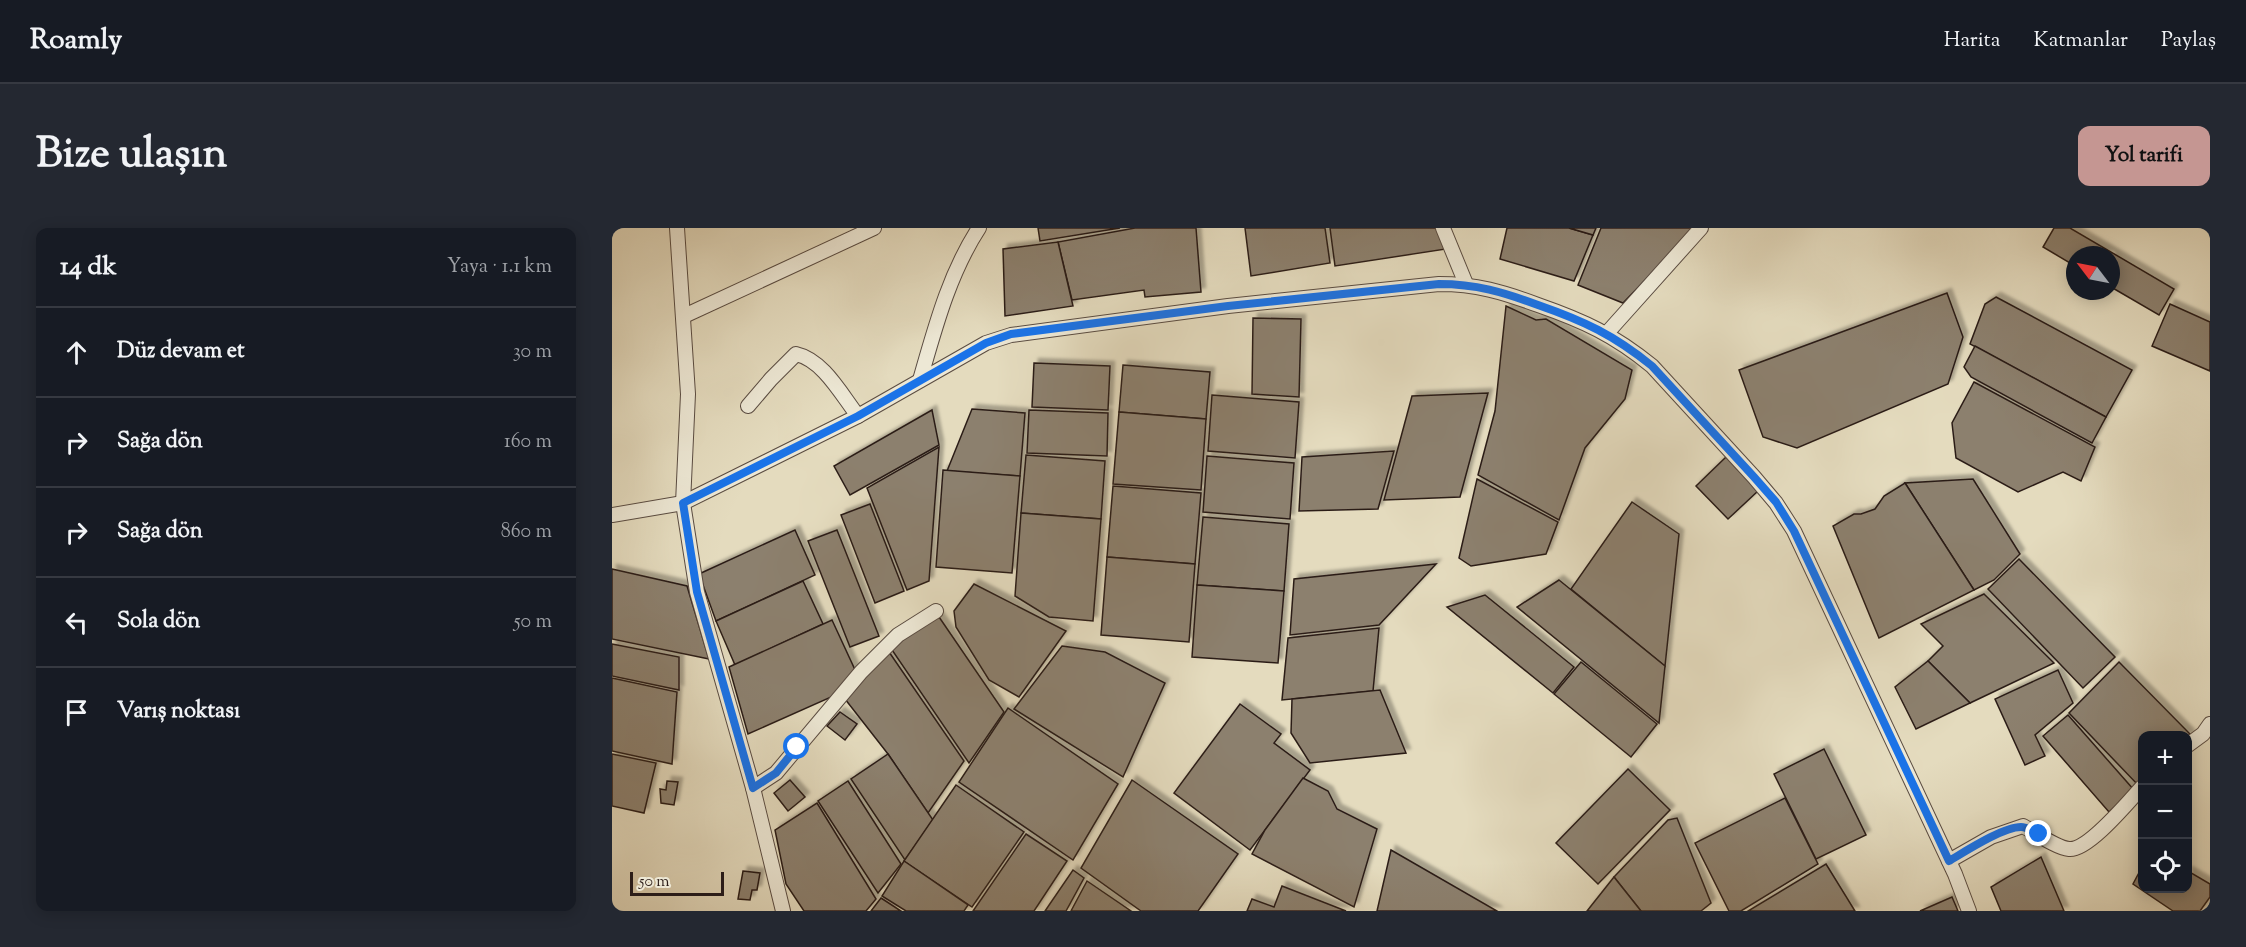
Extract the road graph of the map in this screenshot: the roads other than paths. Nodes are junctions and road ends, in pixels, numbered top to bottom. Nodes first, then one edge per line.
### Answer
1 (677, 228) edge
2 (874, 228) edge
3 (979, 228) edge
4 (1443, 228) edge
5 (1701, 228) edge
6 (1466, 284) junction
7 (684, 316) junction
8 (1607, 333) junction
9 (920, 380) junction
10 (748, 406) dead end
11 (858, 416) junction
12 (683, 503) junction
13 (612, 515) edge
14 (936, 611) dead end
15 (2210, 724) edge
16 (2192, 742) edge
17 (753, 788) junction
18 (2138, 791) edge
19 (1949, 861) junction
20 (783, 911) edge
21 (1969, 911) edge

1 - 7 street
2 - 7 street
3 - 9 street
4 - 6 street
5 - 8 street
6 - 8 street
6 - 9 street
7 - 12 street
8 - 19 street
9 - 11 street
10 - 11 street
11 - 12 street
12 - 13 street
12 - 17 street
14 - 17 street
15 - 16 street
17 - 20 street
18 - 19 street
19 - 21 street

